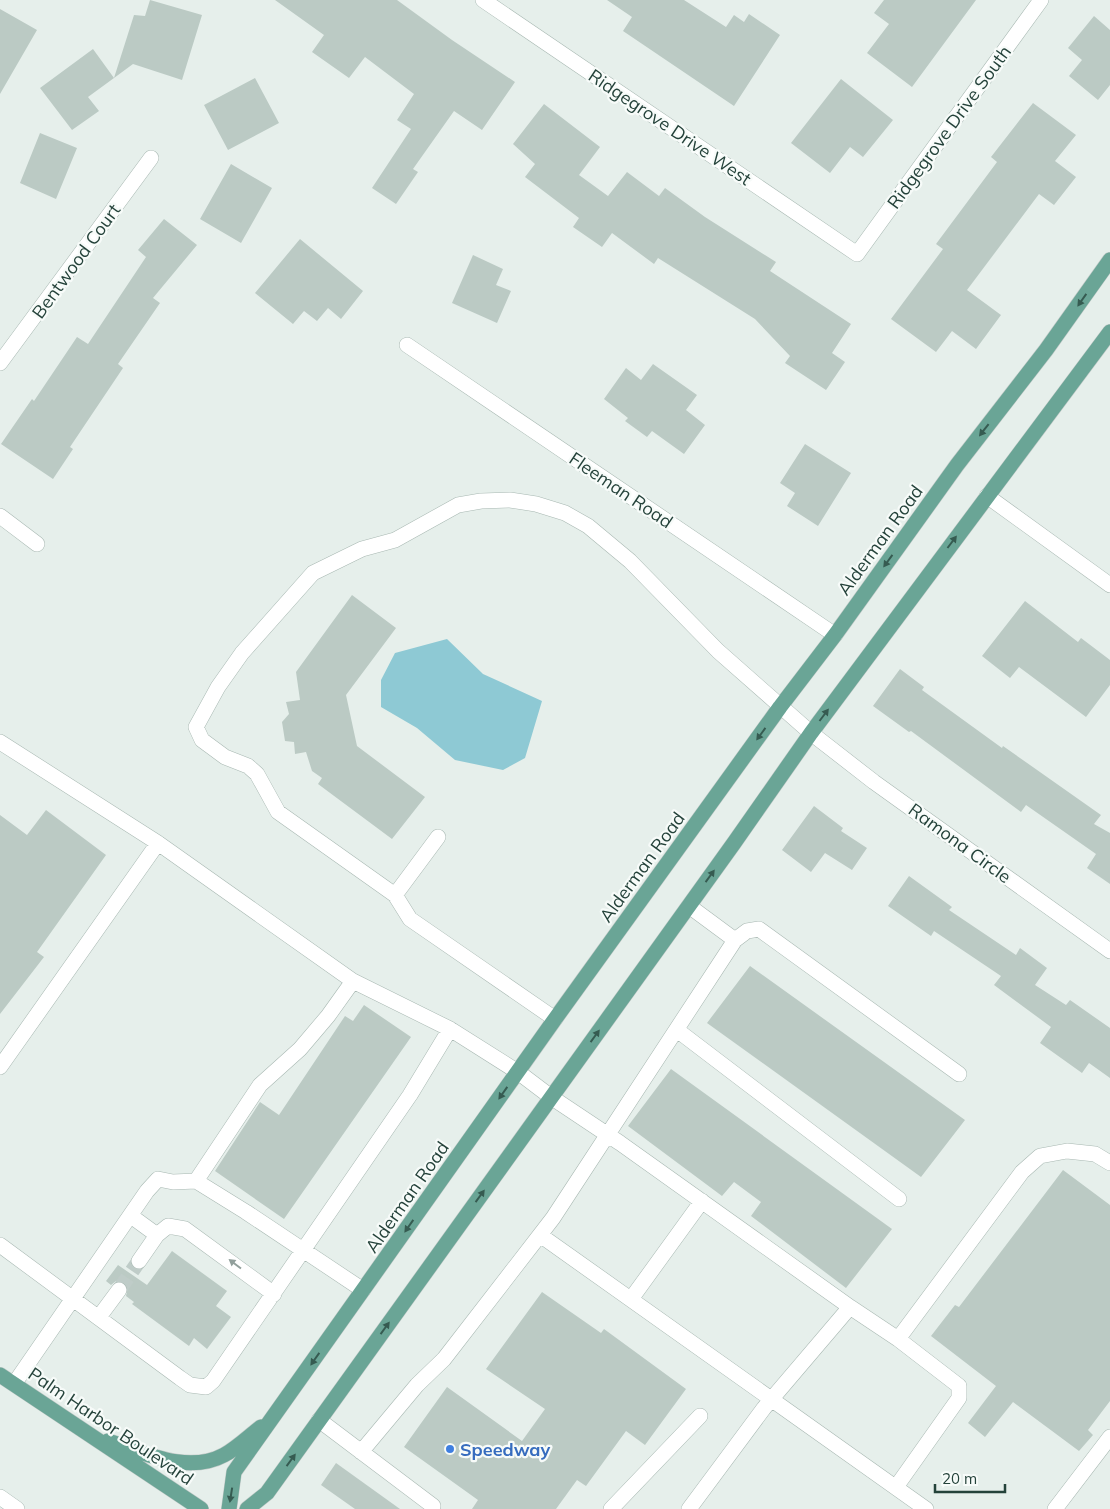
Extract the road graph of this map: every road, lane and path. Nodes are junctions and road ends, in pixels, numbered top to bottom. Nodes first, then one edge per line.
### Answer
1 (483, 0) edge
2 (1041, 0) edge
3 (151, 158) dead end
4 (858, 254) joint
5 (1110, 260) edge
6 (1110, 332) edge
7 (407, 345) dead end
8 (0, 363) edge
9 (986, 496) junction
10 (0, 516) edge
11 (37, 544) dead end
12 (1110, 585) edge
13 (835, 634) junction
14 (780, 707) junction
15 (811, 733) junction
16 (0, 742) edge
17 (438, 837) dead end
18 (158, 843) junction
19 (395, 895) junction
20 (688, 906) junction
21 (736, 940) junction
22 (1110, 951) edge
23 (353, 981) junction
24 (555, 1019) junction
25 (450, 1029) junction
26 (677, 1030) junction
27 (0, 1067) edge
28 (518, 1072) junction
29 (959, 1074) dead end
30 (551, 1098) junction
31 (608, 1135) junction
32 (1110, 1163) edge
33 (196, 1181) junction
34 (899, 1198) dead end
35 (702, 1201) junction
36 (130, 1216) junction
37 (540, 1234) junction
38 (157, 1235) junction
39 (0, 1245) edge
40 (304, 1250) junction
41 (139, 1261) tunnel mouth
42 (118, 1290) tunnel mouth
43 (363, 1290) junction
44 (274, 1294) junction
45 (74, 1298) junction
46 (631, 1299) junction
47 (850, 1307) junction
48 (99, 1317) junction
49 (898, 1339) junction
50 (0, 1374) edge
51 (14, 1384) junction
52 (772, 1399) junction
53 (700, 1416) dead end
54 (274, 1417) junction
55 (319, 1420) junction
56 (90, 1435) junction
57 (1110, 1437) edge
58 (361, 1452) junction
59 (896, 1487) junction
60 (0, 1497) edge
61 (16, 1509) edge
62 (201, 1509) edge
63 (229, 1509) edge
64 (247, 1509) edge
65 (431, 1509) edge
66 (611, 1509) edge
67 (689, 1509) edge
68 (926, 1509) edge
69 (1055, 1509) edge

1 - 4 street, Ridgegrove Drive West
2 - 4 street, Ridgegrove Drive South
3 - 8 street, Bentwood Court
5 -> 13 main road, Alderman Road
6 - 9 main road
7 - 13 street, Fleeman Road
9 - 12 street
15 -> 9 main road
10 - 11 street
13 - 14 main road, Alderman Road
14 - 15 street, Ramona Circle
14 - 19 street, Ramona Circle
14 -> 24 main road, Alderman Road
20 -> 15 main road
15 - 22 street, Ramona Circle
16 - 18 street
17 - 19 street
18 - 23 street
18 - 27 street
19 - 24 street
20 - 21 street
30 -> 20 main road
21 - 26 street
21 - 29 street
23 - 25 street
23 - 33 street
24 - 28 main road, Alderman Road
25 - 28 street
25 - 40 street
26 - 31 street
26 - 34 street
28 - 30 street
28 -> 43 main road, Alderman Road
30 - 31 street
55 -> 30 main road
31 - 35 street
31 - 37 street
32 - 49 street
33 - 36 street
33 - 40 street
35 - 46 street
35 - 47 street
36 - 38 street
36 - 45 street
37 - 46 street
37 - 58 street
38 - 41 street
44 -> 38 street
39 - 45 street
40 - 43 street
40 - 44 street
42 - 48 street
43 -> 54 main road, Alderman Road
44 - 48 street
45 - 48 street
45 - 51 street
46 - 52 street
47 - 49 street
47 - 52 street
49 - 59 street
50 - 51 main road, Palm Harbor Boulevard
51 - 56 main road, Palm Harbor Boulevard
52 - 59 street
52 - 67 street
53 - 66 street
54 - 56 main road
54 -> 63 main road, Alderman Road
55 - 58 street
64 -> 55 main road
56 - 62 main road, Palm Harbor Boulevard
57 - 69 street
58 - 65 street
59 - 68 street
60 - 61 street

